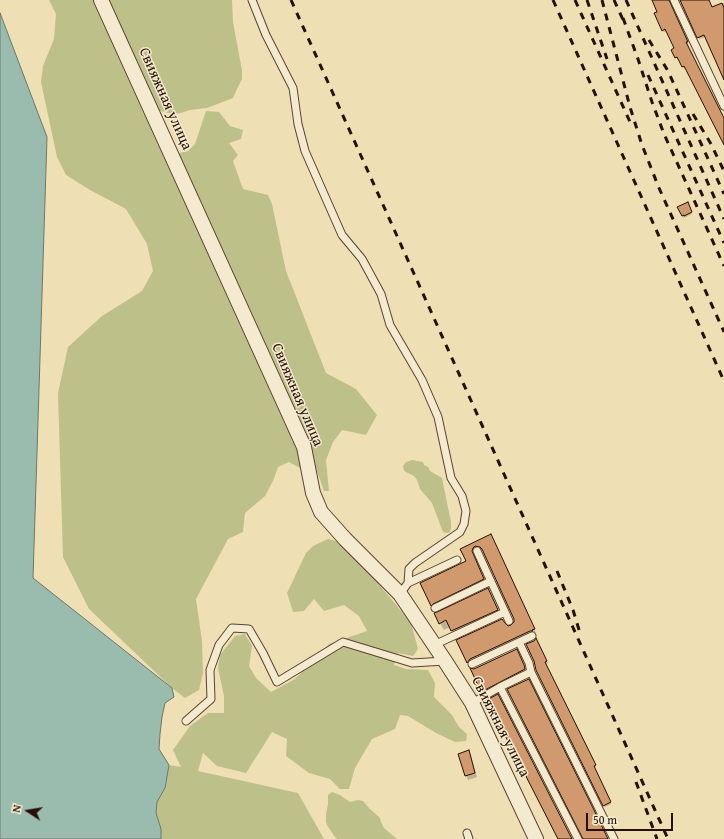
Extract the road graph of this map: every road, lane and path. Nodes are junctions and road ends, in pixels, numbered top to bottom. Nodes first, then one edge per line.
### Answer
1 (101, 0) edge
2 (252, 0) edge
3 (674, 0) edge
4 (724, 106) edge
5 (477, 551) dead end
6 (457, 560) dead end
7 (491, 581) junction
8 (404, 589) junction
9 (435, 608) dead end
10 (505, 612) junction
11 (509, 621) dead end
12 (532, 636) dead end
13 (519, 642) junction
14 (434, 645) junction
15 (445, 661) junction
16 (472, 664) dead end
17 (531, 672) junction
18 (500, 687) junction
19 (472, 703) junction
20 (186, 721) dead end
21 (536, 839) edge
22 (578, 839) edge
23 (614, 839) edge

1 - 8 street, Свияжная улица
2 - 8 lane
3 - 4 lane
5 - 7 lane
6 - 8 lane
7 - 9 lane
7 - 10 lane
8 - 14 street, Свияжная улица
10 - 11 lane
10 - 14 lane
12 - 13 lane
13 - 16 lane
13 - 17 lane
14 - 15 street, Свияжная улица
15 - 19 street, Свияжная улица
15 - 20 lane
17 - 18 lane
17 - 23 lane
18 - 19 lane
18 - 22 lane
19 - 21 street, Свияжная улица

